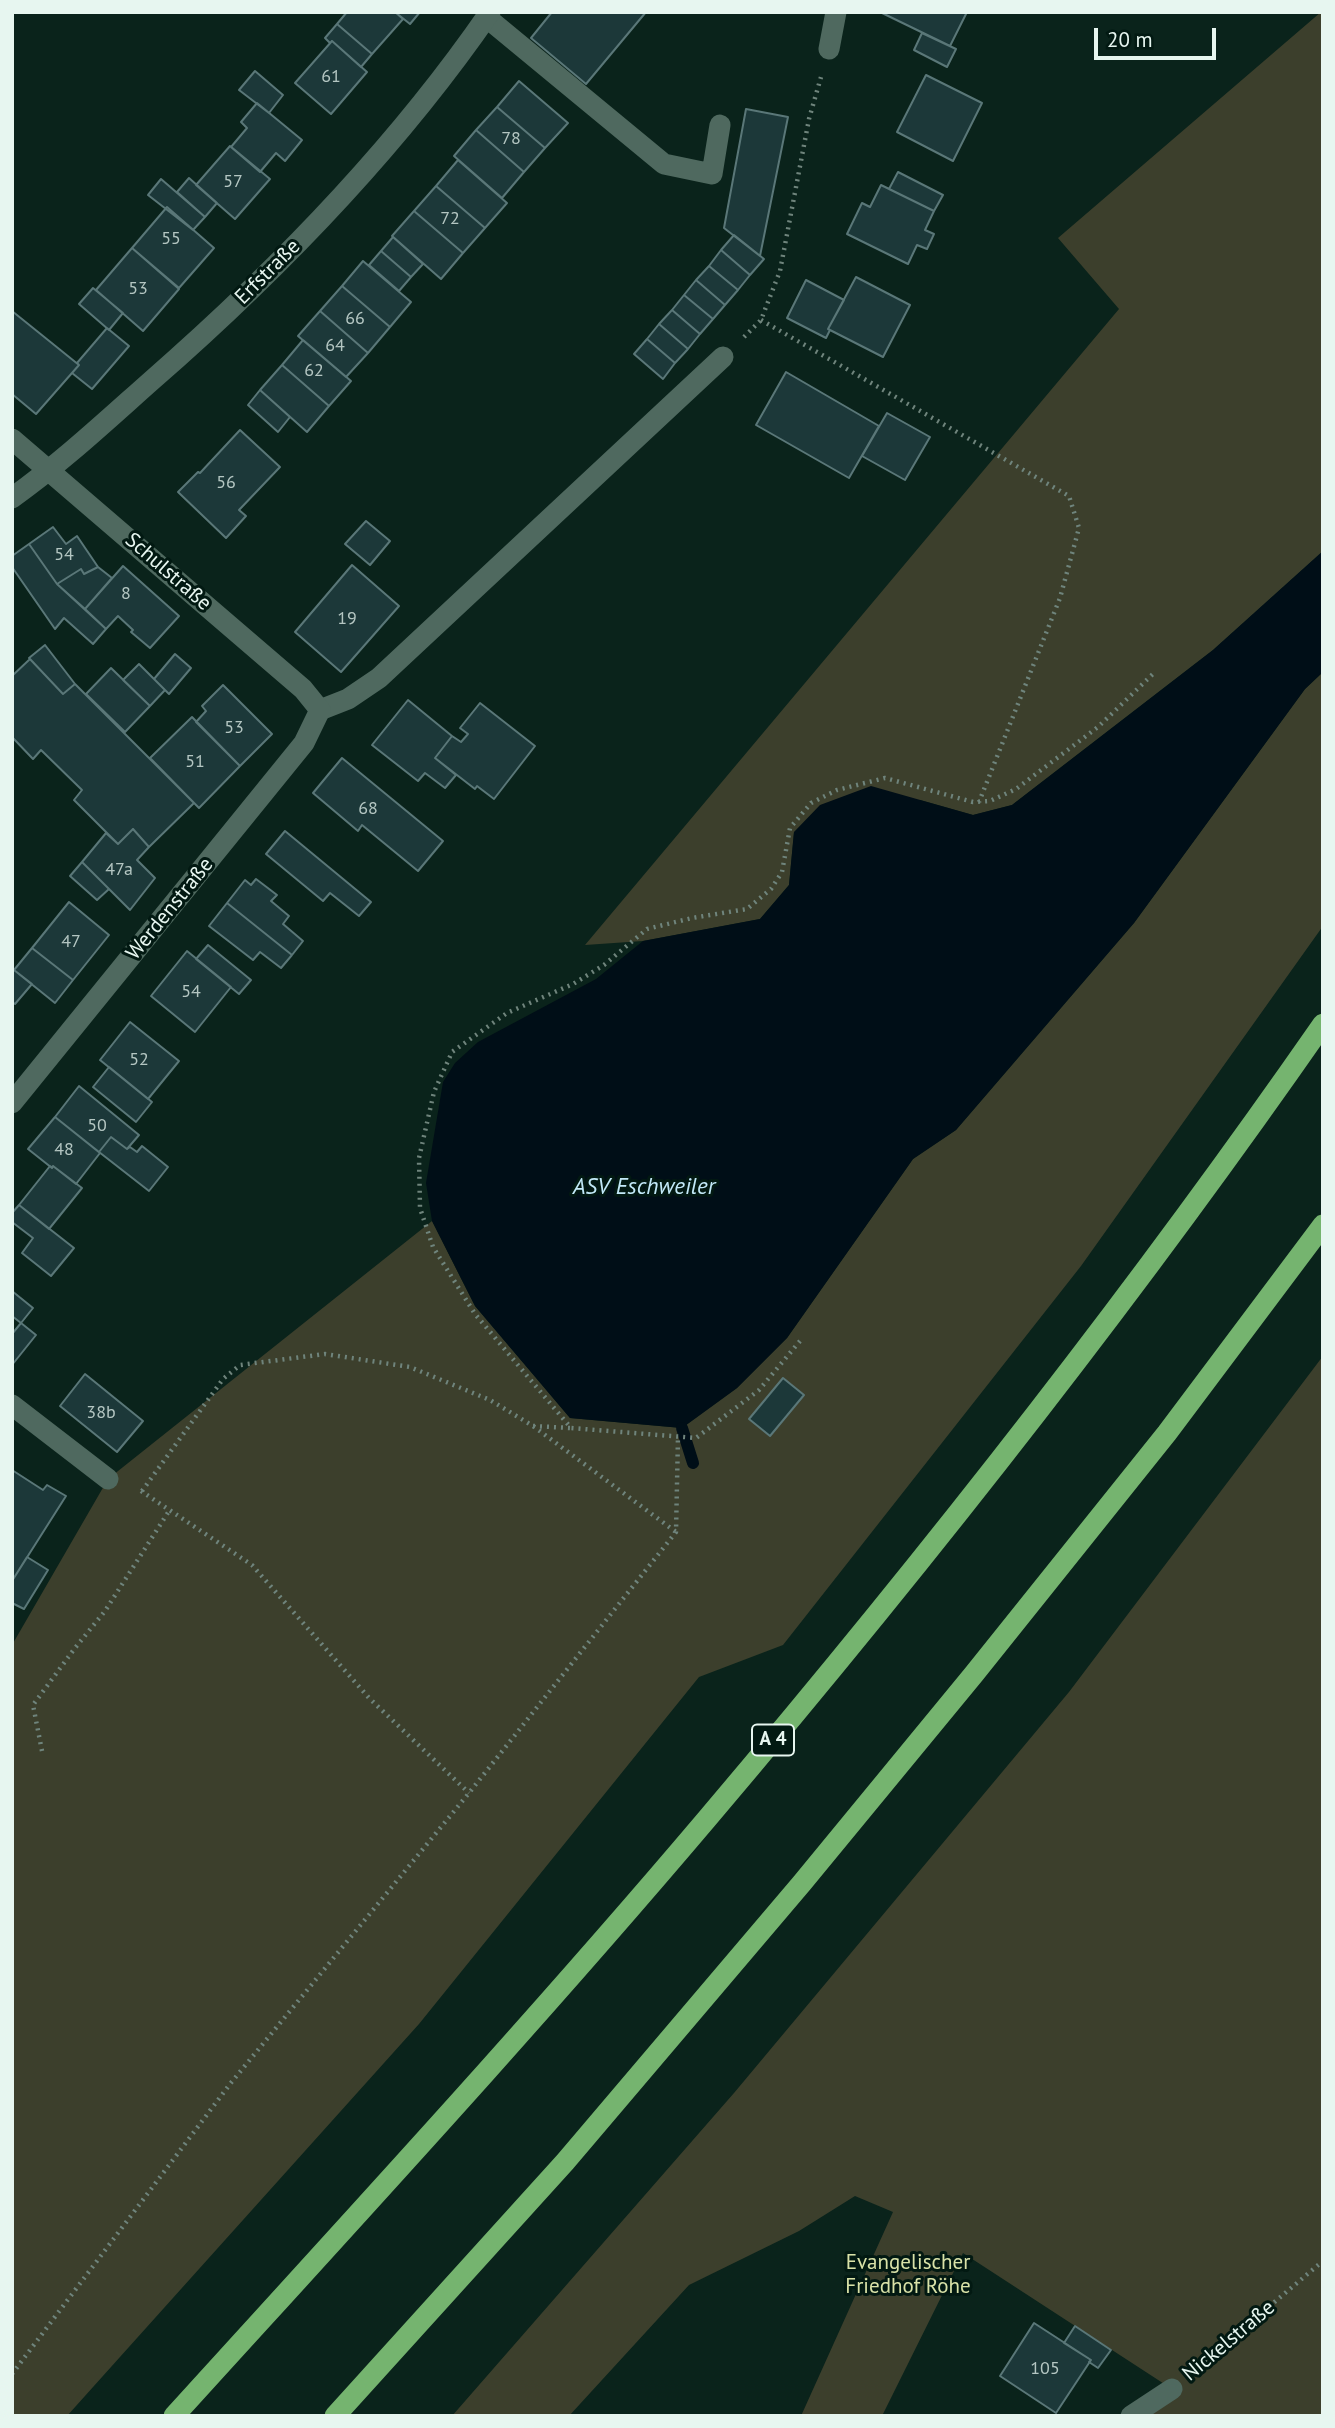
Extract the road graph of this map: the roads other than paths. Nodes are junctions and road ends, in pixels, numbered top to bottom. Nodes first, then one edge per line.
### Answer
1 (836, 12) edge
2 (488, 15) edge
3 (829, 49) road end
4 (720, 125) dead end
5 (723, 357) road end
6 (12, 439) edge
7 (50, 471) junction
8 (12, 498) edge
9 (320, 710) junction
10 (1323, 1024) edge
11 (12, 1102) edge
12 (1323, 1225) edge
13 (12, 1405) edge
14 (108, 1479) road end
15 (1172, 2389) road end
16 (174, 2416) edge
17 (335, 2416) edge
18 (1130, 2416) edge

1 - 3 street
2 - 4 street
2 - 7 street, Erfstraße
5 - 9 street
6 - 7 street, Schulstraße
7 - 8 street, Erfstraße
7 - 9 street, Schulstraße
9 - 11 street, Werdenstraße
10 - 16 highway, A 4
12 - 17 highway
13 - 14 street
15 - 18 street, Nickelstraße

